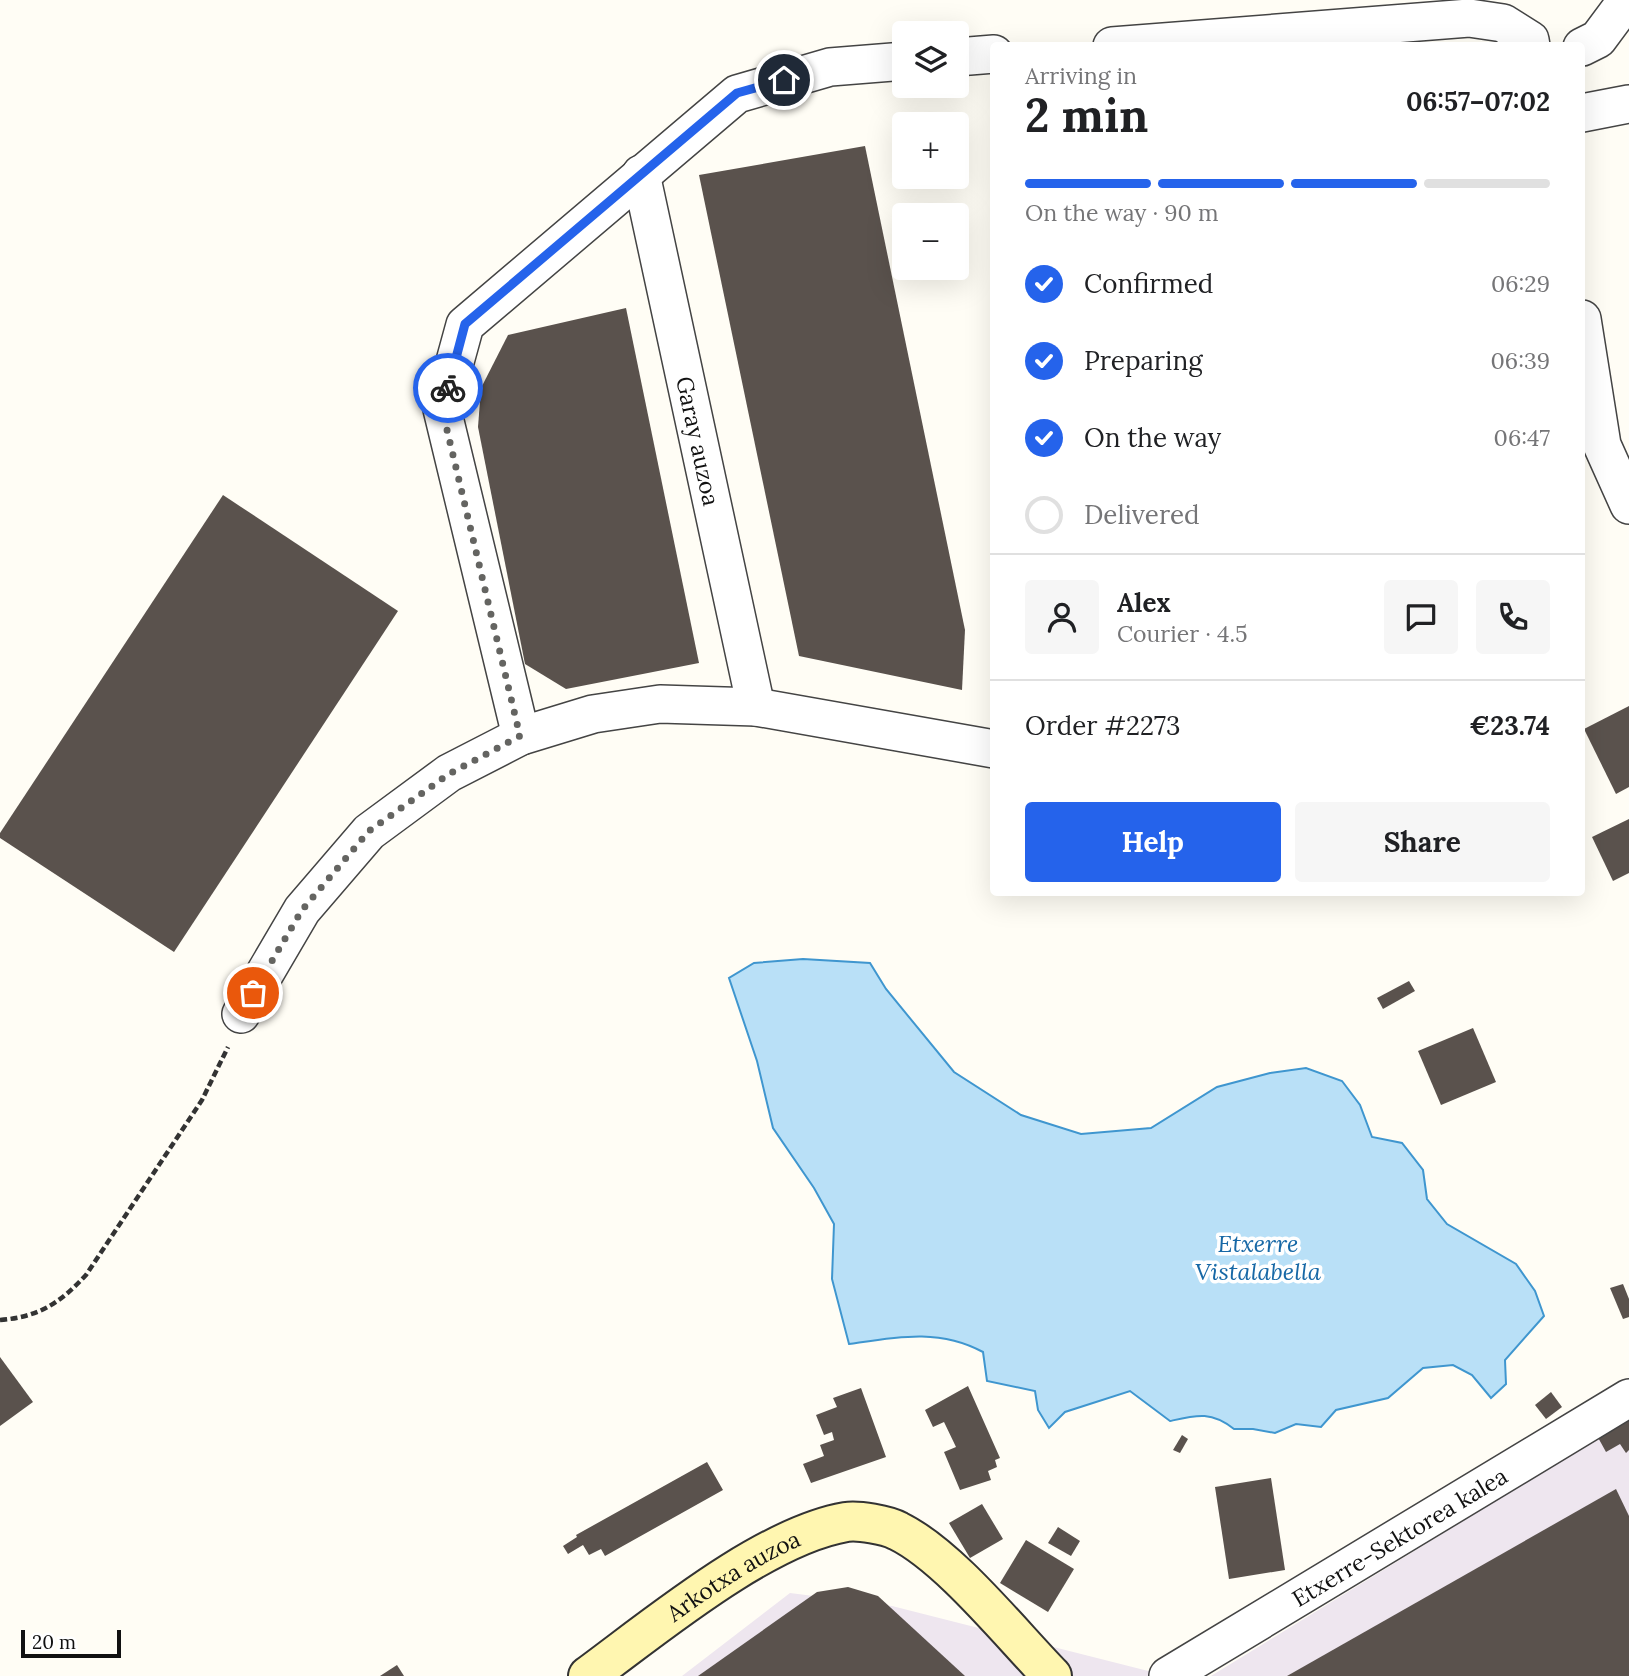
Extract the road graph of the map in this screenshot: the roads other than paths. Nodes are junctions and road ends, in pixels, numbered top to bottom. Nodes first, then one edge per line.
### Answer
1 (1626, 0) edge
2 (1163, 42) edge
3 (1530, 42) edge
4 (1585, 46) edge
5 (990, 54) edge
6 (969, 56) edge
7 (892, 62) edge
8 (1629, 104) edge
9 (1585, 112) edge
10 (640, 174) junction
11 (1585, 358) edge
12 (1592, 449) edge
13 (1629, 505) edge
14 (756, 708) junction
15 (520, 736) junction
16 (990, 748) edge
17 (241, 1014) road end
18 (1629, 1398) edge
19 (588, 1676) edge
20 (1052, 1676) edge
21 (1168, 1676) edge

1 - 4 street
2 - 3 street
5 - 6 street
7 - 10 street
8 - 9 street
10 - 14 street, Garay auzoa
10 - 15 street
11 - 12 street
12 - 13 street
14 - 15 street
14 - 16 street
15 - 17 street
18 - 21 street, Etxerre-Sektorea kalea
19 - 20 street, Arkotxa auzoa

